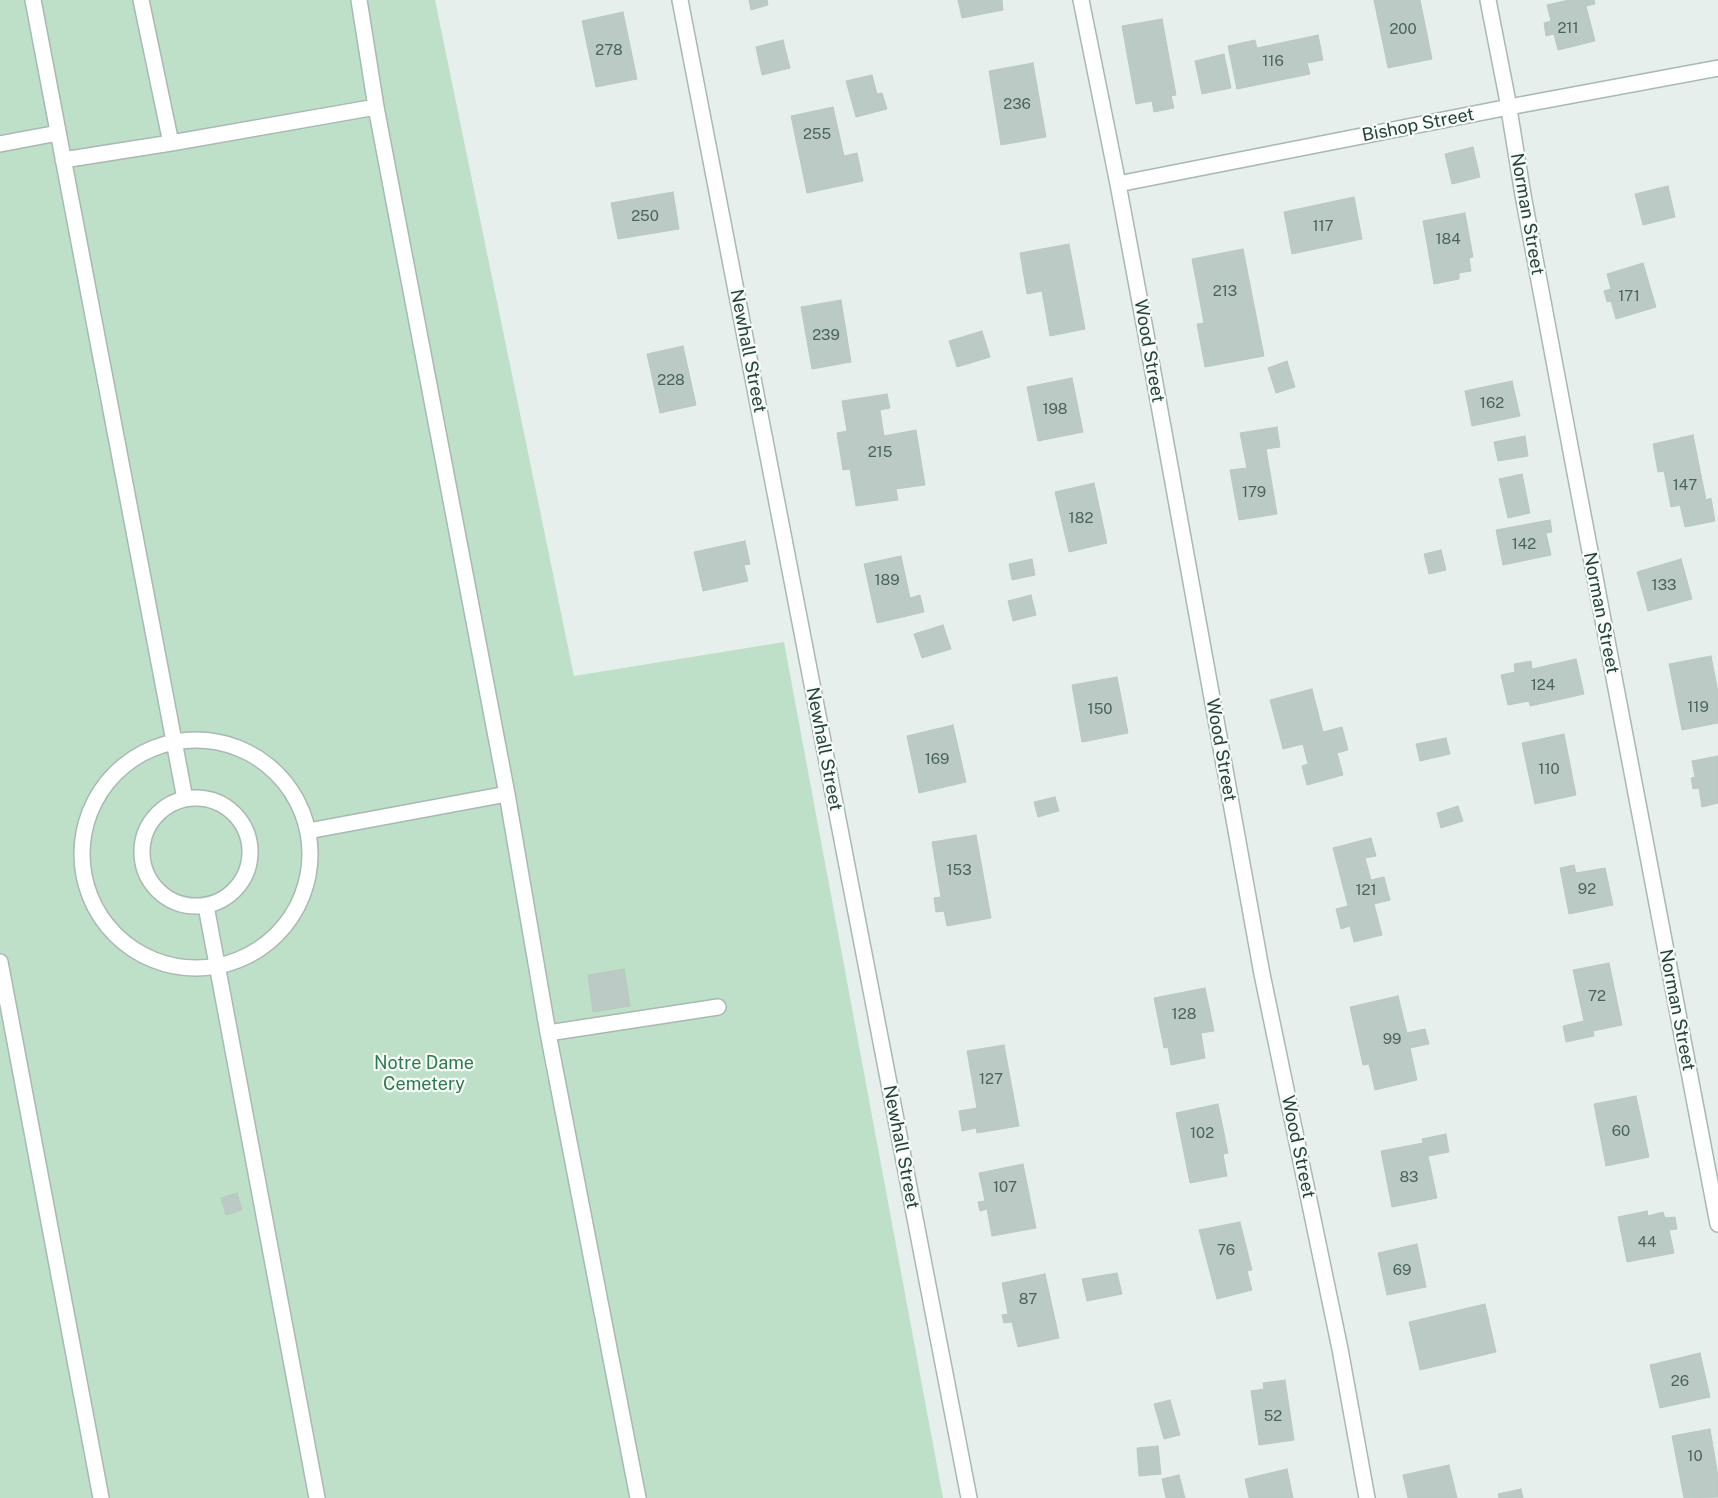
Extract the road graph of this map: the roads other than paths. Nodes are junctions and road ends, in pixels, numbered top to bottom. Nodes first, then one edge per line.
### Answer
1 (33, 0) edge
2 (141, 0) edge
3 (360, 0) edge
4 (680, 0) edge
5 (1081, 0) edge
6 (1488, 0) edge
7 (1718, 68) edge
8 (376, 107) junction
9 (1509, 107) junction
10 (58, 133) junction
11 (171, 143) junction
12 (0, 144) edge
13 (63, 160) junction
14 (1118, 184) junction
15 (175, 741) junction
16 (507, 794) junction
17 (185, 799) junction
18 (308, 831) junction
19 (206, 906) junction
20 (0, 962) edge
21 (218, 967) junction
22 (718, 1007) dead end
23 (548, 1033) junction
24 (1718, 1224) edge
25 (102, 1498) edge
26 (317, 1498) edge
27 (638, 1498) edge
28 (969, 1498) edge
29 (1367, 1498) edge

1 - 10 street
2 - 11 street
3 - 8 street
4 - 28 street, Newhall Street
5 - 14 street, Wood Street
6 - 9 street, Norman Street
7 - 9 street, Bishop Street
8 - 11 street
8 - 16 street
9 - 14 street, Bishop Street
9 - 24 street, Norman Street
10 - 12 street
10 - 13 street
11 - 13 street
13 - 15 street
14 - 29 street, Wood Street
15 - 17 street
15 - 18 street
15 - 21 street
16 - 18 street
16 - 23 street
17 - 19 street
17 - 19 street
18 - 21 street
19 - 21 street
20 - 25 street
21 - 26 street
22 - 23 street
23 - 27 street

